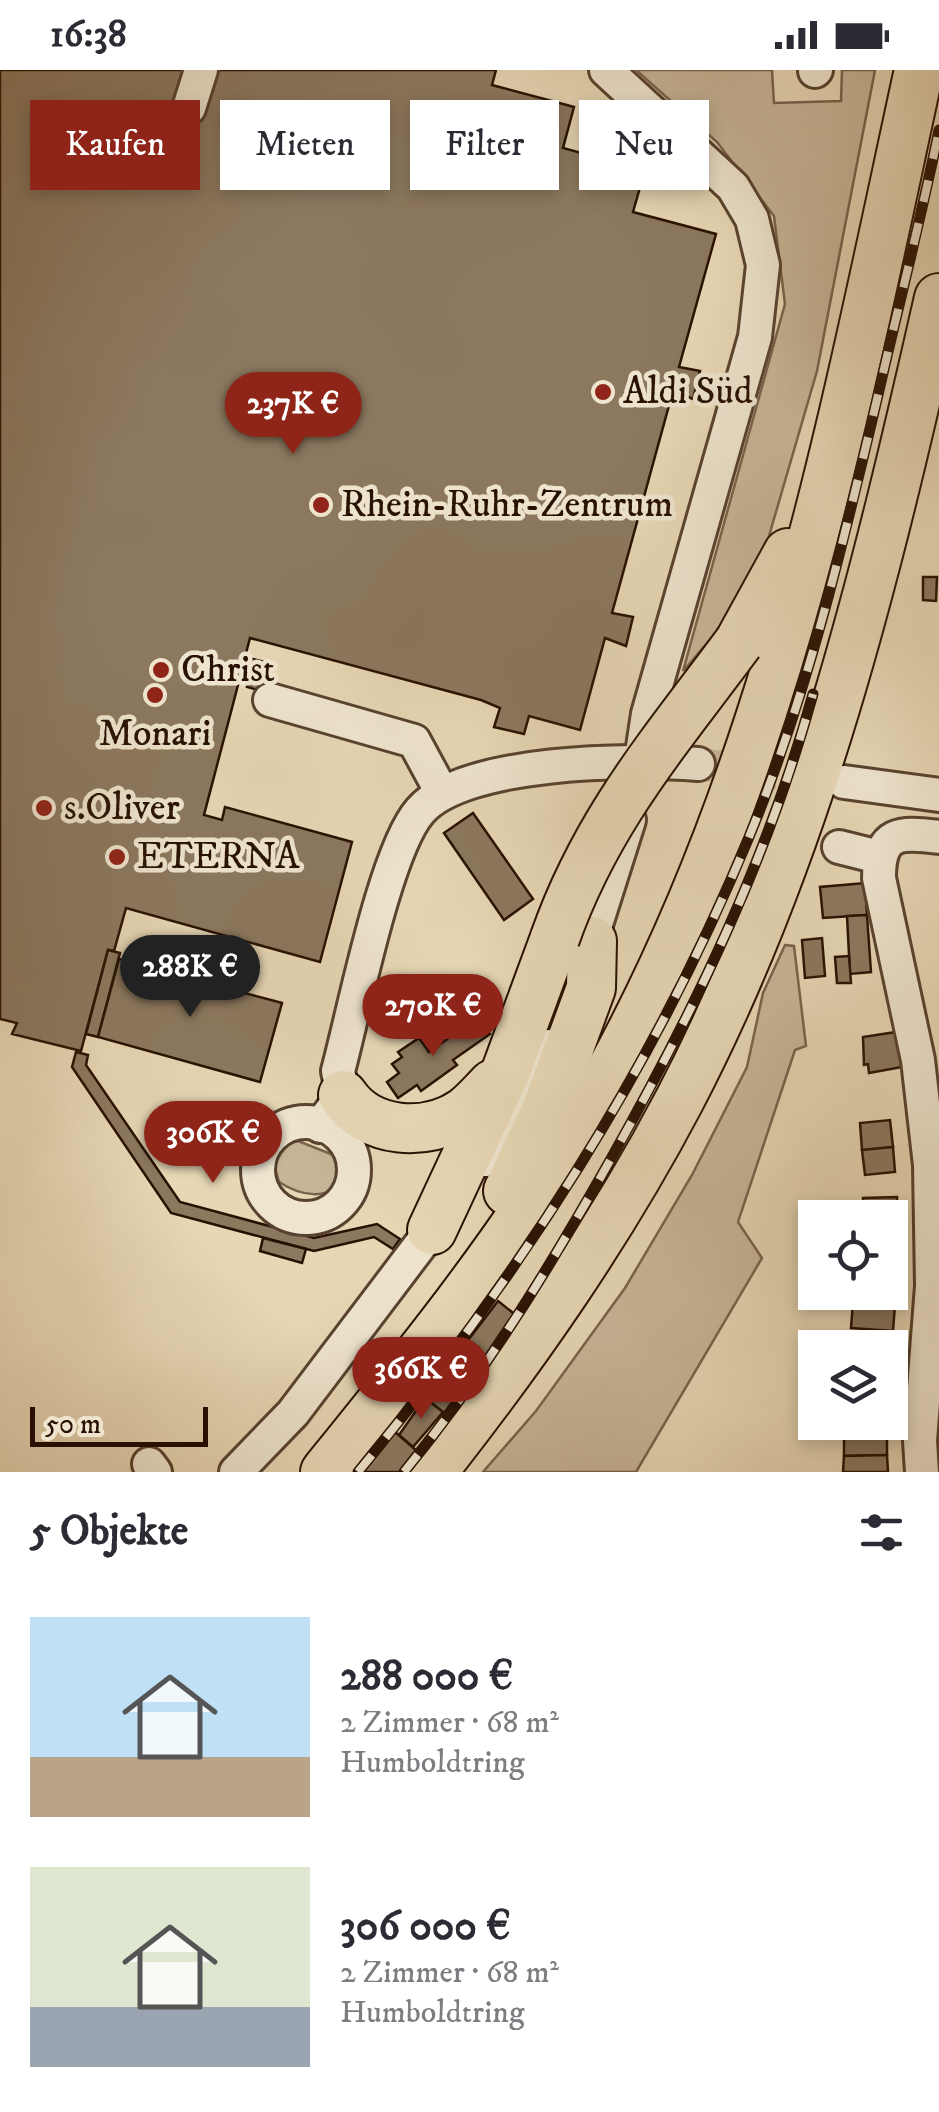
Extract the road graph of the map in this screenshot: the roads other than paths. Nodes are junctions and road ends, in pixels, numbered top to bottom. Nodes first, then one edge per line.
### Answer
1 (201, 70) edge
2 (606, 70) edge
3 (919, 70) edge
4 (192, 100) edge
5 (939, 298) edge
6 (939, 358) edge
7 (850, 391) junction
8 (915, 406) junction
9 (270, 700) dead end
10 (641, 761) junction
11 (698, 764) tunnel mouth
12 (844, 782) tunnel mouth
13 (441, 791) junction
14 (939, 795) edge
15 (939, 837) edge
16 (839, 847) dead end
17 (879, 857) junction
18 (573, 940) junction
19 (506, 1071) junction
20 (332, 1111) joint
21 (432, 1230) junction
22 (420, 1355) junction
23 (236, 1472) edge
24 (325, 1472) edge
25 (432, 1472) edge
26 (922, 1472) edge

1 - 4 street
2 - 10 street
3 - 7 highway
5 - 8 highway
6 - 8 highway
7 - 18 highway, bridge
7 - 22 highway
8 - 25 highway
9 - 13 street
10 - 11 street
10 - 13 street
10 - 18 street
12 - 14 street
13 - 20 street
15 - 17 street
16 - 17 street
17 - 26 street
18 - 19 highway
18 - 21 street
18 - 22 highway
19 - 20 highway
19 - 21 highway
21 - 23 street
22 - 24 highway

